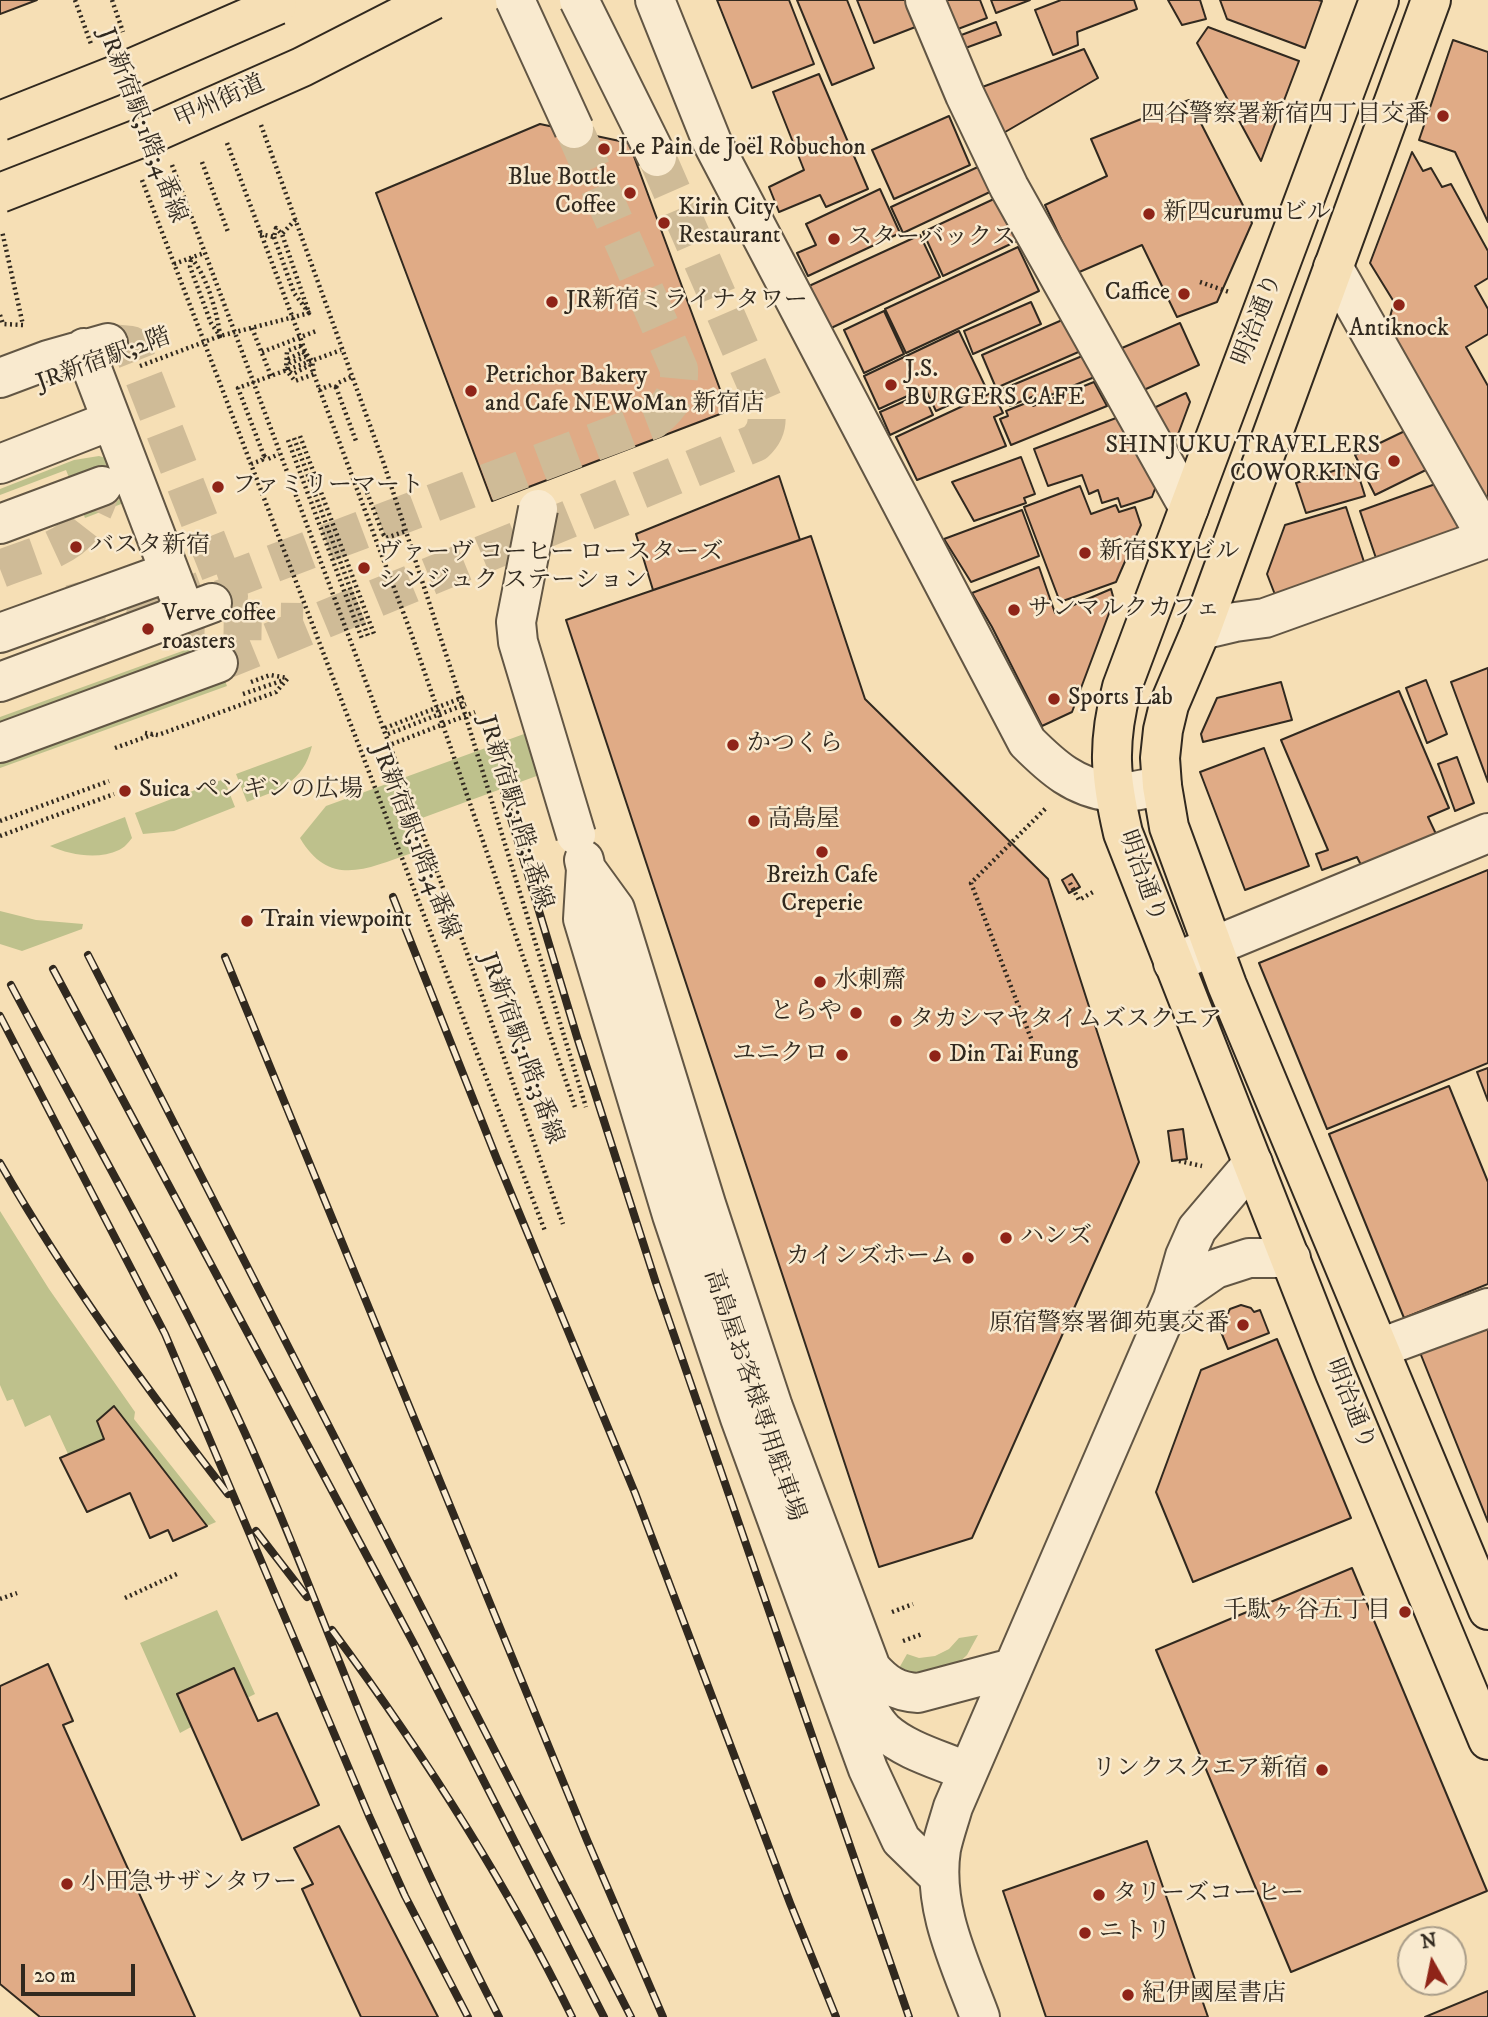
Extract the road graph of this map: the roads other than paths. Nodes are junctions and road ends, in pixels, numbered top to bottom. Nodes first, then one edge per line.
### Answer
1 (433, 0) edge
2 (515, 0) edge
3 (579, 0) edge
4 (655, 0) edge
5 (925, 0) edge
6 (1379, 0) edge
7 (1431, 0) edge
8 (277, 5) dead end
9 (0, 121) edge
10 (574, 129) tunnel mouth
11 (657, 157) tunnel mouth
12 (0, 193) edge
13 (1334, 268) junction
14 (0, 379) edge
15 (110, 421) junction
16 (0, 464) edge
17 (102, 486) dead end
18 (1189, 508) junction
19 (538, 509) dead end
20 (0, 524) edge
21 (1488, 538) edge
22 (169, 572) junction
23 (1200, 630) junction
24 (0, 633) edge
25 (218, 663) tunnel mouth
26 (0, 682) edge
27 (0, 743) edge
28 (1161, 786) junction
29 (1113, 792) junction
30 (1488, 833) edge
31 (581, 852) junction
32 (1212, 946) junction
33 (615, 963) dead end
34 (1173, 963) junction
35 (1253, 1163) junction
36 (1291, 1258) junction
37 (1173, 1298) junction
38 (1488, 1308) edge
39 (1380, 1348) junction
40 (1488, 1610) edge
41 (1012, 1668) junction
42 (1488, 1740) edge
43 (968, 1772) junction
44 (939, 1877) junction
45 (980, 2017) edge

1 - 12 main road, 甲州街道, bridge
2 - 10 street, bridge
3 - 11 street, bridge
4 - 29 street
5 - 18 street
6 - 18 main road, 明治通り
7 - 13 main road, 明治通り
8 - 9 main road, bridge
13 - 21 street
13 - 23 main road, 明治通り
14 - 15 street
15 - 16 street
15 - 22 street
17 - 20 street
18 - 29 main road, 明治通り
19 - 31 street, bridge
21 - 23 street
22 - 24 street
22 - 26 street
23 - 28 main road, 明治通り
25 - 27 street
28 - 29 street
28 - 32 main road, 明治通り
29 - 34 main road, 明治通り
30 - 32 street
31 - 41 street
31 - 44 street
32 - 34 street
32 - 39 main road, 明治通り
33 - 43 street, 高島屋お客様専用駐車場
34 - 35 main road, 明治通り
35 - 36 main road, 明治通り
35 - 37 street
36 - 37 street
36 - 42 main road, 明治通り
37 - 41 street
38 - 39 street
39 - 40 main road, 明治通り
41 - 43 street
43 - 44 street
44 - 45 street

